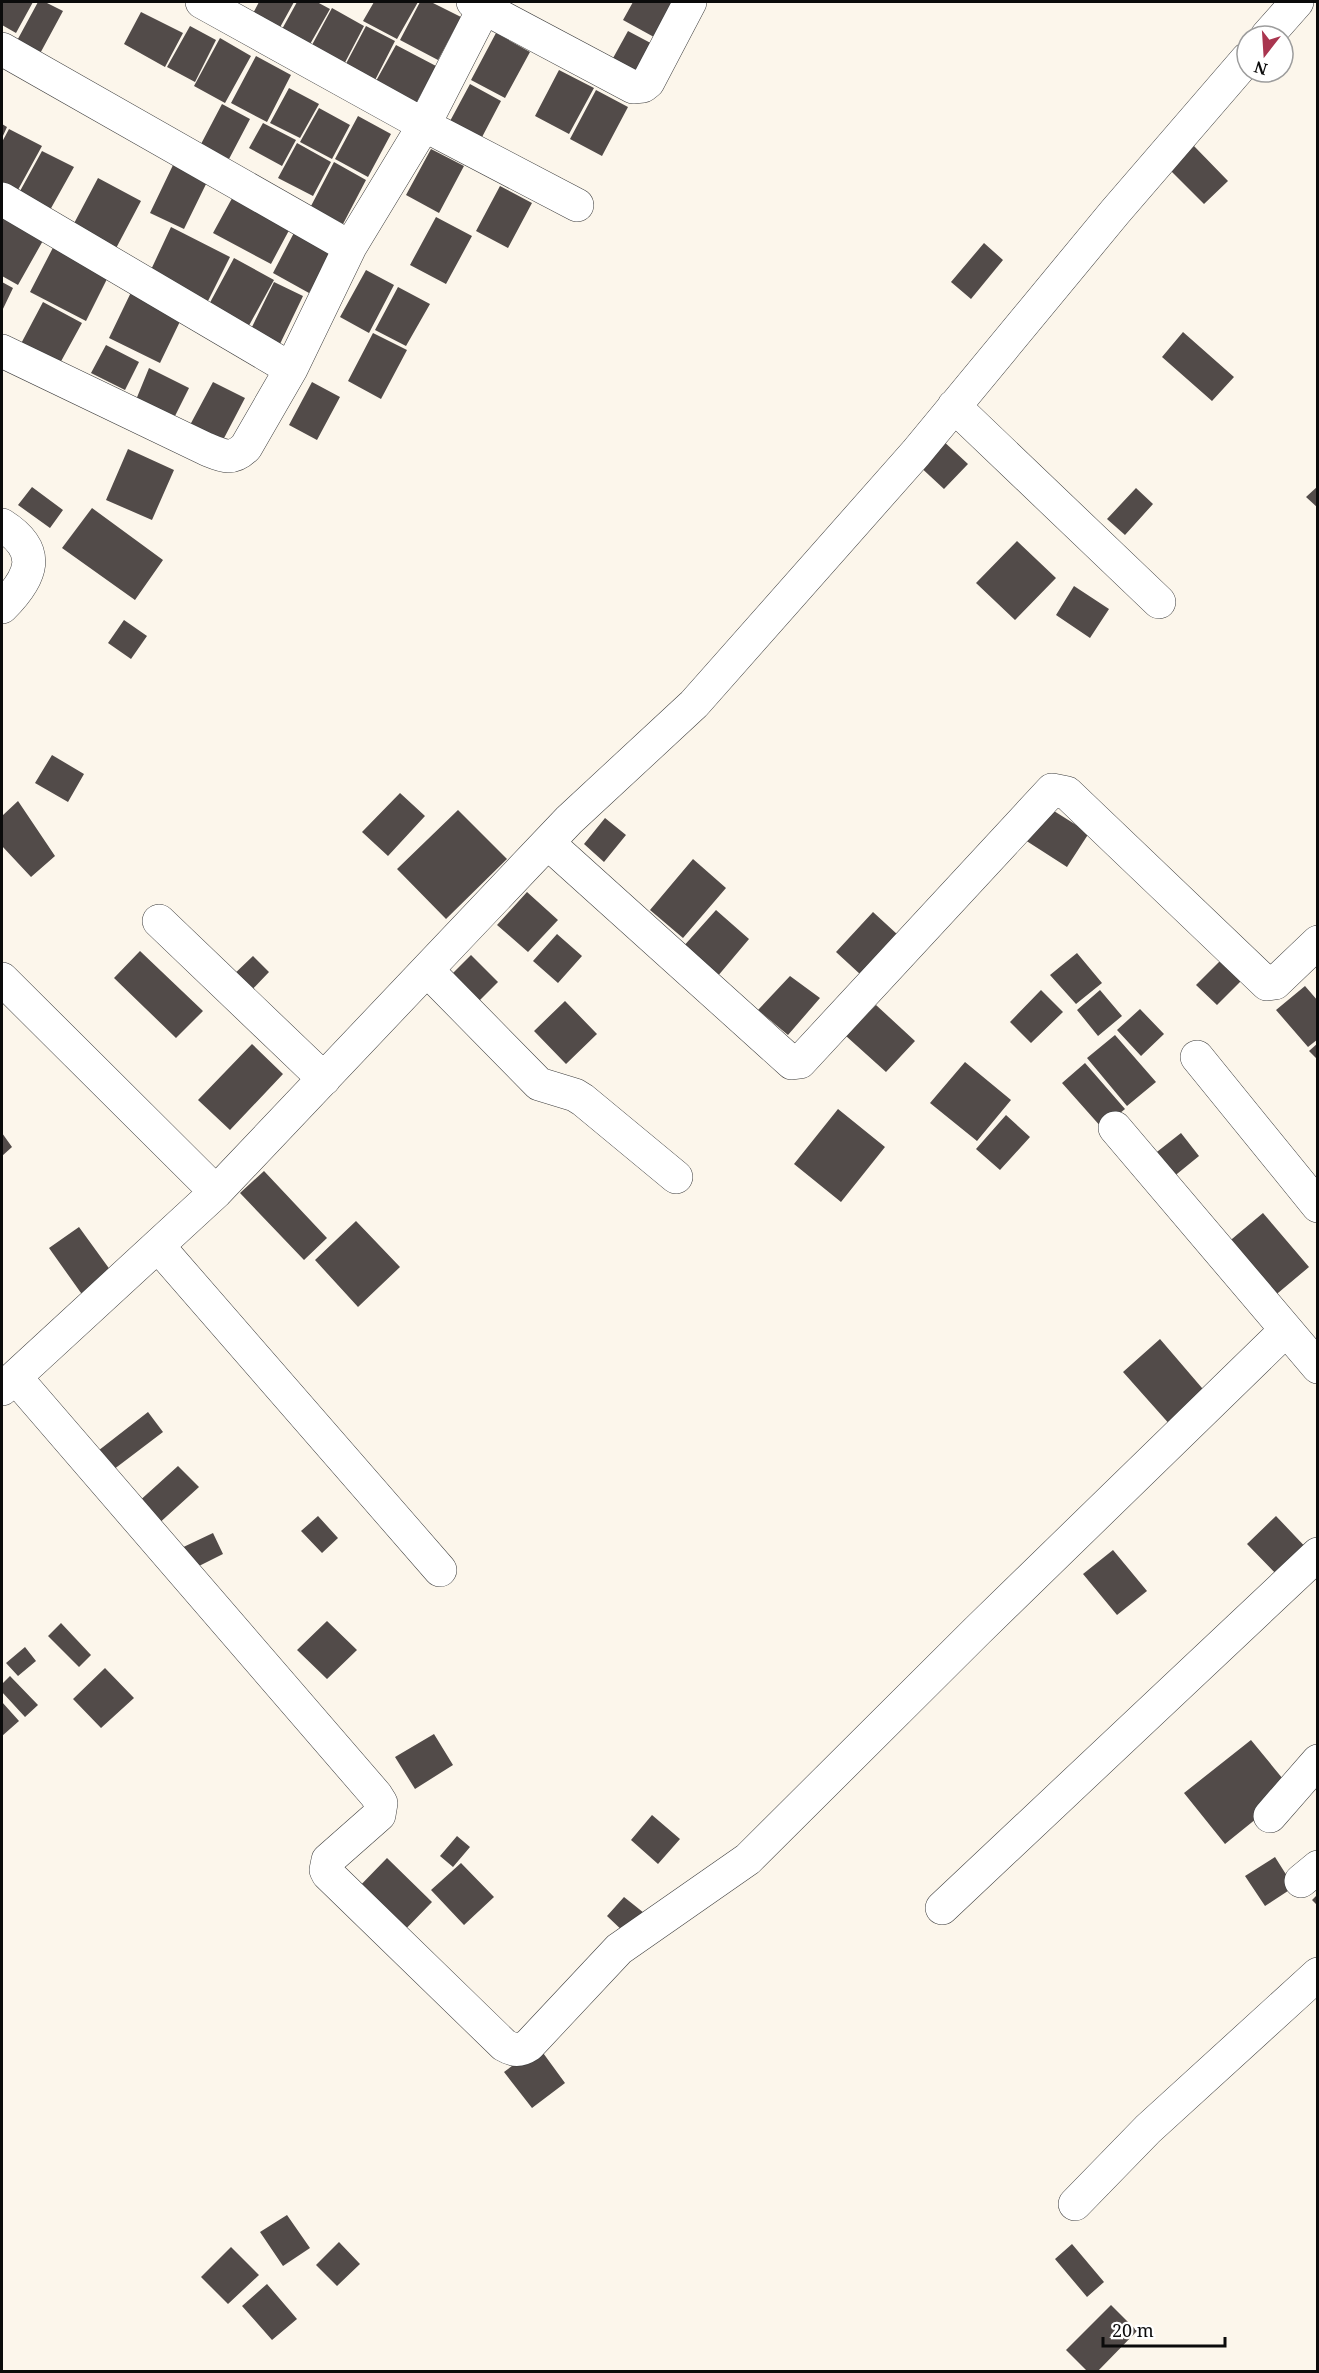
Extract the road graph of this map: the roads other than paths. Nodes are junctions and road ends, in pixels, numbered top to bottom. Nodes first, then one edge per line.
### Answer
1 (202, 2) edge
2 (690, 2) edge
3 (1296, 2) edge
4 (481, 3) edge
5 (1277, 24) edge
6 (2, 49) edge
7 (1235, 73) edge
8 (424, 125) junction
9 (2, 199) edge
10 (577, 205) dead end
11 (350, 247) junction
12 (2, 351) edge
13 (291, 369) junction
14 (954, 406) junction
15 (2, 525) edge
16 (1159, 602) dead end
17 (2, 607) edge
18 (548, 843) junction
19 (159, 921) dead end
20 (1317, 942) edge
21 (427, 970) junction
22 (2, 979) edge
23 (1197, 1057) dead end
24 (324, 1079) junction
25 (1115, 1128) dead end
26 (675, 1177) dead end
27 (216, 1192) junction
28 (1317, 1206) edge
29 (158, 1246) junction
30 (1286, 1331) junction
31 (1317, 1367) edge
32 (9, 1383) edge
33 (1317, 1554) edge
34 (440, 1570) dead end
35 (1317, 1761) edge
36 (1270, 1816) dead end
37 (942, 1908) dead end
38 (1317, 1974) edge
39 (1075, 2204) dead end

1 - 8 street
2 - 4 street
3 - 5 street
4 - 8 street
6 - 11 street
7 - 14 street
8 - 10 street
8 - 11 street
9 - 13 street
11 - 13 street
12 - 13 street
14 - 16 street
14 - 18 street
15 - 17 street
18 - 20 street
18 - 21 street
19 - 24 street
21 - 24 street
21 - 26 street
22 - 27 street
23 - 28 street
24 - 27 street
25 - 30 street
27 - 29 street
29 - 32 street
29 - 34 street
30 - 31 street
30 - 32 street
33 - 37 street
35 - 36 street
38 - 39 street

